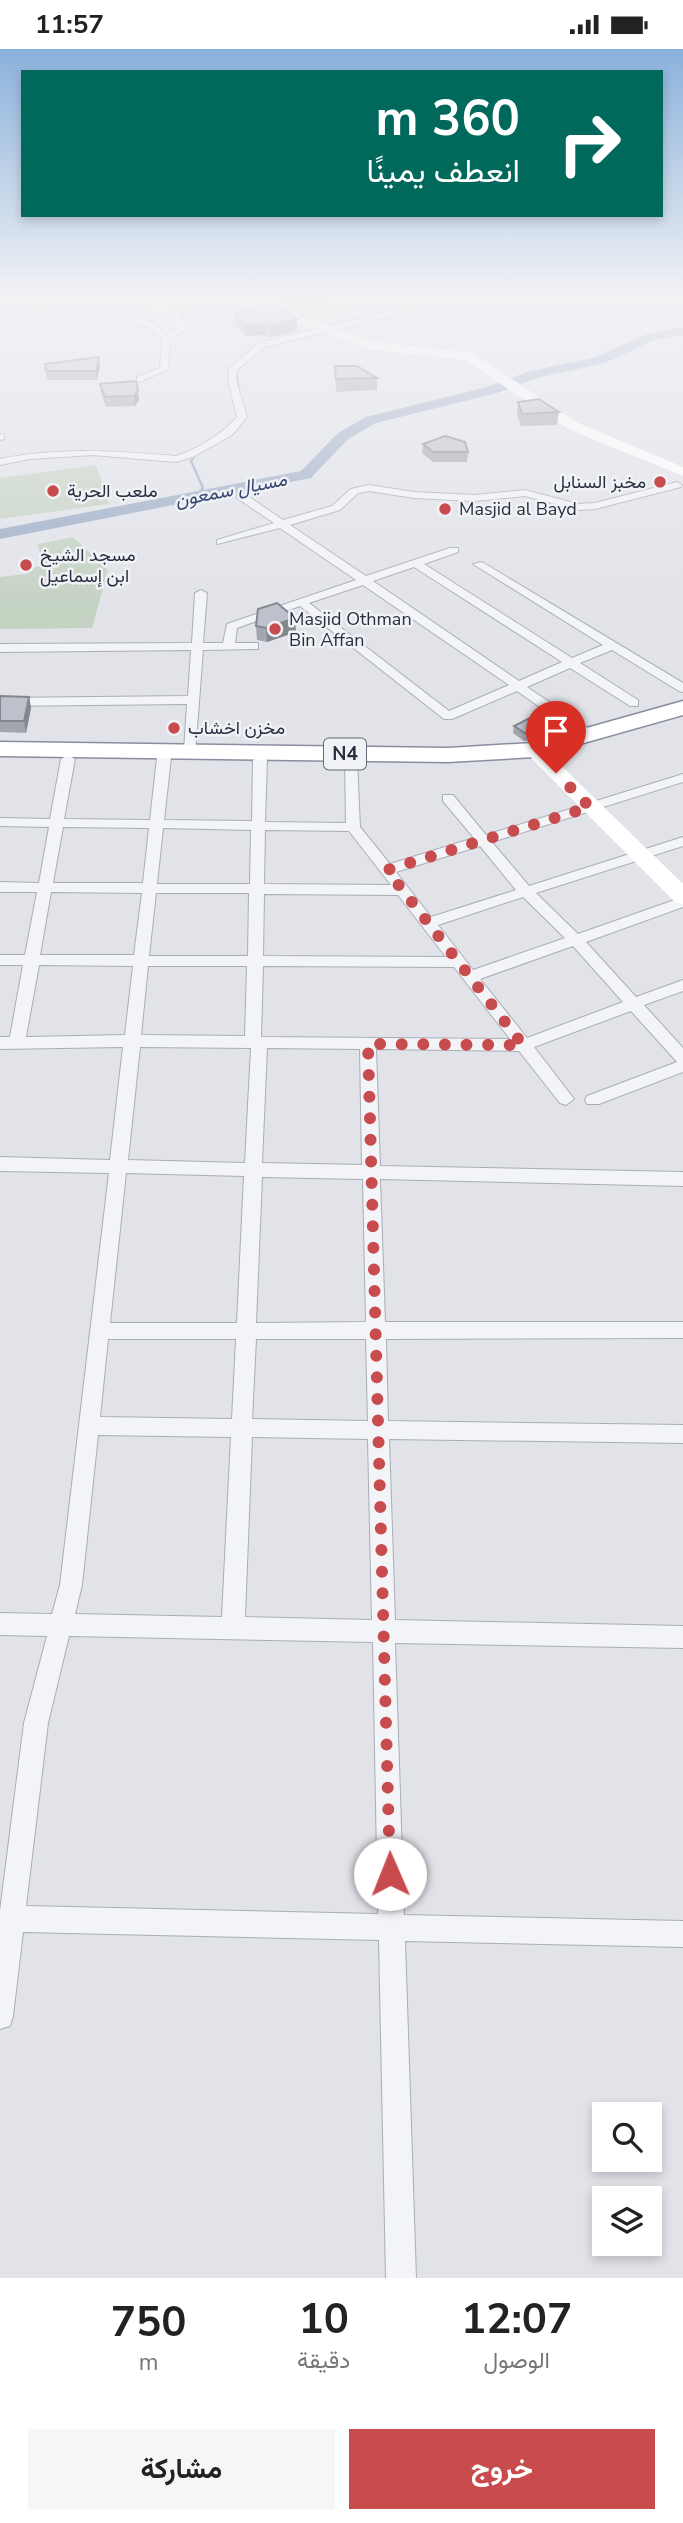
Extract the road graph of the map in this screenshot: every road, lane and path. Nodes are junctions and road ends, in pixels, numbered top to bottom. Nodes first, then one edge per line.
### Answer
1 (238, 403) edge
2 (539, 403) edge
3 (0, 462) edge
4 (660, 462) joint
5 (680, 481) edge
6 (241, 496) dead end
7 (282, 524) junction
8 (221, 543) dead end
9 (454, 549) dead end
10 (415, 563) junction
11 (478, 564) dead end
12 (366, 580) junction
13 (201, 593) dead end
14 (301, 602) junction
15 (613, 645) junction
16 (197, 646) junction
17 (229, 646) junction
18 (254, 646) dead end
19 (0, 648) edge
20 (571, 663) junction
21 (519, 685) junction
22 (683, 688) edge
23 (194, 700) junction
24 (0, 702) edge
25 (634, 703) dead end
26 (683, 708) edge
27 (683, 716) edge
28 (589, 735) junction
29 (0, 749) edge
30 (190, 751) junction
31 (259, 756) junction
32 (540, 756) junction
33 (0, 757) edge
34 (164, 758) junction
35 (68, 759) junction
36 (352, 761) junction
37 (683, 778) edge
38 (448, 798) dead end
39 (590, 807) junction
40 (0, 822) edge
41 (59, 823) junction
42 (157, 824) junction
43 (258, 825) junction
44 (353, 827) junction
45 (482, 840) junction
46 (683, 841) edge
47 (643, 854) junction
48 (387, 870) junction
49 (0, 887) edge
50 (47, 887) junction
51 (150, 887) junction
52 (257, 888) junction
53 (402, 890) junction
54 (526, 892) junction
55 (683, 900) edge
56 (428, 923) junction
57 (576, 940) junction
58 (0, 960) edge
59 (33, 960) junction
60 (141, 961) junction
61 (255, 961) junction
62 (459, 962) junction
63 (470, 977) junction
64 (683, 985) edge
65 (634, 1004) junction
66 (132, 1041) junction
67 (256, 1042) junction
68 (8, 1043) edge
69 (368, 1044) junction
70 (523, 1045) junction
71 (683, 1058) edge
72 (683, 1066) edge
73 (566, 1099) dead end
74 (593, 1100) dead end
75 (0, 1164) edge
76 (119, 1166) junction
77 (253, 1169) junction
78 (371, 1172) junction
79 (683, 1179) edge
80 (683, 1330) edge
81 (100, 1331) junction
82 (246, 1331) junction
83 (376, 1331) junction
84 (89, 1426) junction
85 (241, 1428) junction
86 (378, 1430) junction
87 (683, 1434) edge
88 (0, 1624) edge
89 (59, 1625) junction
90 (233, 1629) junction
91 (384, 1630) junction
92 (683, 1637) edge
93 (12, 1919) junction
94 (391, 1928) junction
95 (683, 1934) edge
96 (0, 2016) edge
97 (401, 2278) edge

1 - 3 street
2 - 4 main road
4 - 5 main road
5 - 7 street
6 - 7 street
7 - 8 street
7 - 12 street
9 - 10 street
10 - 12 street
10 - 20 street
11 - 15 street
12 - 14 street
12 - 21 street
13 - 16 street
14 - 17 street
14 - 21 street
15 - 20 street
15 - 22 street
16 - 17 street
16 - 19 street
16 - 23 street
17 - 18 street
20 - 21 street
20 - 25 street
21 - 28 street
23 - 24 street
23 - 30 street
26 - 28 highway, N4
27 - 32 highway, N4
28 - 31 highway, N4
29 - 30 highway, N4
30 - 31 highway, N4
31 - 34 highway, N4
31 - 36 highway, N4
31 - 43 street
32 - 36 highway, N4
32 - 39 main road
33 - 35 highway, N4
34 - 35 highway, N4
34 - 42 street
35 - 41 street
36 - 44 street
37 - 39 street
38 - 45 street
39 - 45 street
39 - 47 main road
40 - 41 street
41 - 42 street
41 - 50 street
42 - 43 street
42 - 51 street
43 - 44 street
43 - 52 street
44 - 48 street
45 - 48 street
45 - 54 street
46 - 47 street
47 - 54 street
47 - 55 main road
48 - 53 street
49 - 50 street
50 - 51 street
50 - 59 street
51 - 52 street
51 - 60 street
52 - 53 street
52 - 61 street
53 - 56 street
54 - 56 street
54 - 57 street
55 - 57 street
56 - 62 street
57 - 63 street
57 - 65 street
58 - 59 street
59 - 60 street
59 - 68 street
60 - 61 street
60 - 66 street
61 - 62 street
61 - 67 street
62 - 63 street
63 - 70 street
64 - 65 street
65 - 70 street
65 - 71 street
66 - 67 street
66 - 68 street
66 - 76 street
67 - 69 street
67 - 77 street
69 - 70 street
69 - 78 street
70 - 73 street
72 - 74 street
75 - 76 street
76 - 77 street
76 - 81 street
77 - 78 street
77 - 82 street
78 - 79 street
78 - 83 street
80 - 83 street
81 - 82 street
81 - 84 street
82 - 83 street
82 - 85 street
83 - 86 street
84 - 85 street
84 - 89 street
85 - 86 street
85 - 90 street
86 - 87 street
86 - 91 street
88 - 89 street
89 - 90 street
89 - 93 street
90 - 91 street
91 - 92 street
91 - 94 street
93 - 94 street
93 - 96 street
94 - 95 street
94 - 97 street

